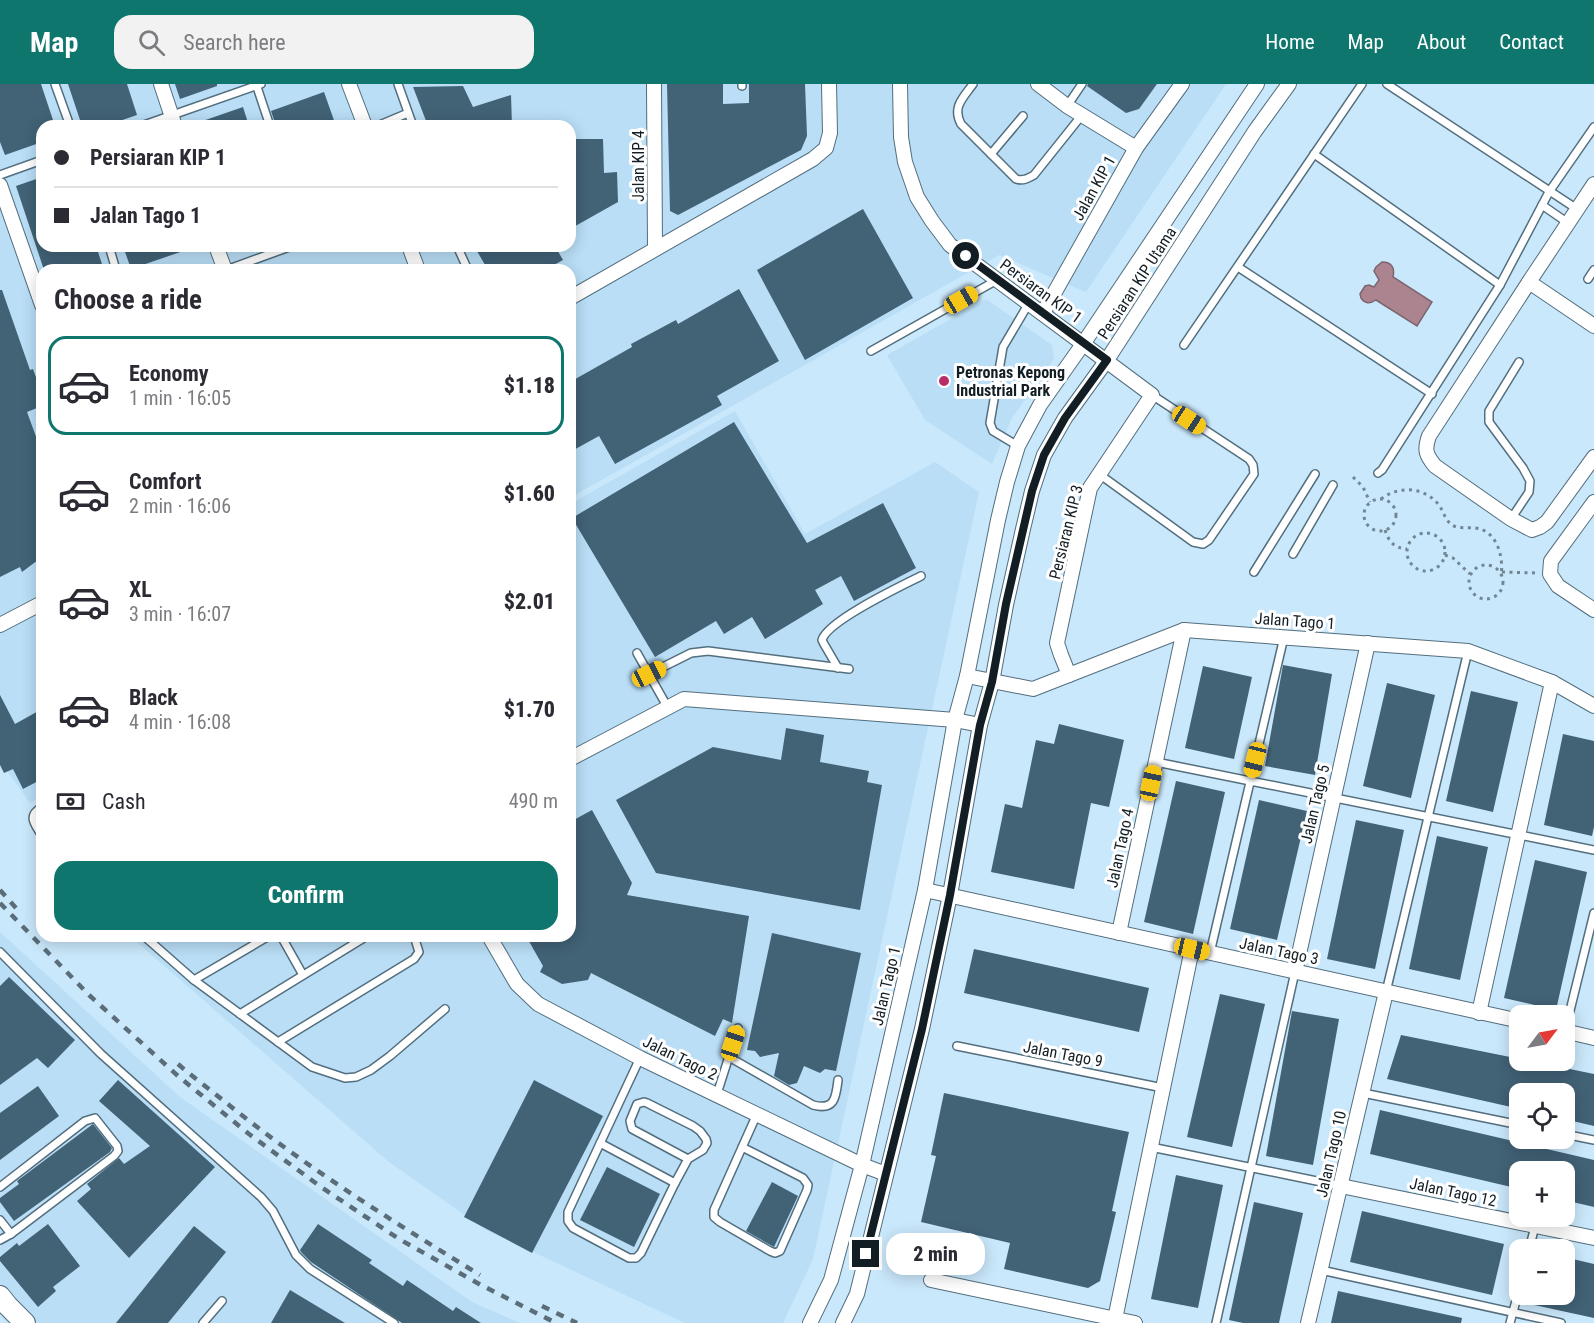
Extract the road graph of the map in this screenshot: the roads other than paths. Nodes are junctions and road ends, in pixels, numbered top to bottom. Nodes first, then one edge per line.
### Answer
1 (55, 84) edge
2 (161, 84) edge
3 (349, 84) edge
4 (398, 84) edge
5 (654, 84) edge
6 (829, 84) edge
7 (900, 84) edge
8 (973, 84) edge
9 (1038, 84) edge
10 (1082, 84) edge
11 (1182, 84) edge
12 (1257, 84) edge
13 (1289, 84) edge
14 (1362, 84) edge
15 (1387, 84) edge
16 (258, 85) edge
17 (1067, 106) junction
18 (408, 113) junction
19 (1082, 115) junction
20 (1023, 116) dead end
21 (68, 120) edge
22 (173, 120) edge
23 (175, 120) edge
24 (268, 120) edge
25 (363, 120) edge
26 (391, 120) edge
27 (411, 120) edge
28 (1594, 127) edge
29 (1136, 148) junction
30 (991, 154) junction
31 (1314, 154) junction
32 (36, 162) edge
33 (0, 175) edge
34 (1594, 184) edge
35 (0, 185) edge
36 (1549, 192) junction
37 (1542, 205) junction
38 (1577, 209) junction
39 (1568, 223) junction
40 (656, 248) junction
41 (275, 252) edge
42 (242, 264) edge
43 (1238, 267) junction
44 (1594, 270) edge
45 (1588, 279) dead end
46 (997, 280) junction
47 (1529, 282) junction
48 (1500, 285) junction
49 (36, 288) edge
50 (576, 295) edge
51 (1029, 303) junction
52 (1043, 313) junction
53 (1594, 326) edge
54 (1083, 344) junction
55 (1185, 345) dead end
56 (871, 351) dead end
57 (1107, 360) junction
58 (1519, 362) dead end
59 (1432, 394) junction
60 (1152, 395) junction
61 (1018, 446) junction
62 (1594, 457) edge
63 (1378, 473) dead end
64 (1100, 474) junction
65 (1316, 474) dead end
66 (1334, 485) dead end
67 (1594, 502) edge
68 (1511, 519) junction
69 (1293, 554) dead end
70 (1254, 572) dead end
71 (921, 576) dead end
72 (36, 606) edge
73 (1594, 610) edge
74 (0, 625) edge
75 (1184, 630) junction
76 (1284, 637) junction
77 (1368, 643) junction
78 (1468, 651) junction
79 (637, 653) dead end
80 (838, 668) junction
81 (849, 669) dead end
82 (649, 674) junction
83 (1069, 675) junction
84 (968, 676) junction
85 (992, 682) junction
86 (1552, 682) junction
87 (1594, 706) edge
88 (668, 708) junction
89 (955, 720) junction
90 (980, 725) junction
91 (576, 756) edge
92 (1156, 762) junction
93 (1250, 781) junction
94 (1334, 798) junction
95 (36, 812) edge
96 (1428, 816) junction
97 (36, 826) edge
98 (1518, 835) junction
99 (1594, 850) edge
100 (925, 890) junction
101 (950, 895) junction
102 (1594, 913) edge
103 (1119, 933) junction
104 (151, 942) edge
105 (259, 942) edge
106 (284, 942) edge
107 (351, 942) edge
108 (358, 942) edge
109 (416, 942) edge
110 (492, 942) edge
111 (353, 945) junction
112 (1192, 949) junction
113 (0, 952) edge
114 (1210, 953) junction
115 (1295, 972) junction
116 (303, 975) junction
117 (194, 980) junction
118 (1386, 992) junction
119 (1571, 1005) edge
120 (445, 1009) dead end
121 (1479, 1013) junction
122 (240, 1014) junction
123 (1509, 1020) edge
124 (738, 1028) dead end
125 (1575, 1034) edge
126 (1594, 1038) edge
127 (278, 1042) junction
128 (957, 1047) dead end
129 (729, 1057) junction
130 (640, 1058) junction
131 (838, 1080) dead end
132 (1163, 1088) junction
133 (1363, 1093) junction
134 (717, 1094) junction
135 (757, 1113) junction
136 (1509, 1123) edge
137 (1575, 1136) edge
138 (1594, 1140) edge
139 (600, 1143) junction
140 (1151, 1147) junction
141 (742, 1148) junction
142 (688, 1159) junction
143 (862, 1165) junction
144 (1251, 1168) junction
145 (886, 1174) junction
146 (675, 1183) junction
147 (0, 1186) edge
148 (1341, 1186) junction
149 (0, 1220) edge
150 (1509, 1221) edge
151 (1540, 1227) edge
152 (11, 1234) junction
153 (1594, 1238) edge
154 (0, 1240) edge
155 (1321, 1270) junction
156 (931, 1280) dead end
157 (0, 1296) edge
158 (222, 1300) dead end
159 (1515, 1305) edge
160 (1513, 1312) junction
161 (1115, 1319) junction
162 (25, 1323) edge
163 (203, 1323) edge
164 (394, 1323) edge
165 (810, 1323) edge
166 (843, 1323) edge
167 (1135, 1323) edge
168 (1216, 1323) edge
169 (1308, 1323) edge
170 (1510, 1323) edge
171 (1561, 1323) edge

1 - 21 lane
2 - 22 street
3 - 25 street
4 - 18 lane
5 - 40 street, Jalan KIP 4
6 - 40 street
7 - 46 street, Persiaran KIP 1
8 - 30 lane
9 - 17 street
10 - 17 lane
11 - 29 street, Jalan KIP 1
12 - 54 street, Persiaran KIP Utama
13 - 57 street, Persiaran KIP Utama
14 - 31 lane
15 - 36 lane
16 - 23 lane
16 - 24 lane
17 - 19 street
18 - 26 lane
18 - 27 lane
19 - 29 street
19 - 30 lane
20 - 30 lane
28 - 36 lane
29 - 52 street, Jalan KIP 1
31 - 43 lane
31 - 48 lane
32 - 33 lane
34 - 38 street
35 - 49 street
36 - 37 lane
36 - 38 lane
37 - 39 lane
37 - 48 lane
38 - 39 street
39 - 47 street
40 - 50 street
41 - 42 lane
43 - 55 lane
43 - 59 lane
44 - 45 lane
46 - 51 street, Persiaran KIP 1
46 - 56 lane
47 - 53 street
47 - 68 street
48 - 59 lane
51 - 52 street, Persiaran KIP 1
51 - 61 lane
52 - 54 street, Persiaran KIP 1
54 - 57 street, Persiaran KIP 1
54 - 61 street, Persiaran KIP Utama
57 - 60 street
57 - 85 street, Persiaran KIP Utama
58 - 68 lane
59 - 63 lane
60 - 64 street, Persiaran KIP 3
60 - 64 lane
61 - 84 street, Persiaran KIP Utama
62 - 68 street
64 - 83 street, Persiaran KIP 3
65 - 70 lane
66 - 69 lane
67 - 73 street
71 - 80 lane
72 - 74 street
75 - 76 street, Jalan Tago 1
75 - 83 street, Jalan Tago 1
75 - 92 street, Jalan Tago 4
76 - 77 street, Jalan Tago 1
76 - 93 lane
77 - 78 street, Jalan Tago 1
77 - 94 street, Jalan Tago 5
78 - 86 street, Jalan Tago 1
78 - 96 lane
79 - 82 lane
80 - 81 lane
80 - 82 lane
82 - 88 lane
83 - 85 street, Jalan Tago 1
84 - 85 street, Jalan Tago 1
84 - 89 street, Jalan Tago 1
85 - 90 street
86 - 87 street, Jalan Tago 1
86 - 98 street
88 - 89 street
88 - 91 street
89 - 90 street
89 - 100 street, Jalan Tago 1
90 - 101 street
92 - 93 lane
92 - 103 street, Jalan Tago 4
93 - 94 lane
93 - 114 lane
94 - 96 lane
94 - 115 street, Jalan Tago 5
95 - 97 lane
96 - 98 lane
96 - 118 lane
98 - 99 lane
98 - 121 street
100 - 101 street, Jalan Tago 3
100 - 143 street, Jalan Tago 1
101 - 103 street, Jalan Tago 3
101 - 145 street
102 - 119 lane
103 - 112 street, Jalan Tago 3
104 - 117 lane
105 - 117 lane
106 - 116 lane
107 - 111 lane
108 - 111 lane
109 - 127 lane
110 - 130 street, Jalan Tago 2
111 - 116 lane
112 - 114 street, Jalan Tago 3
112 - 132 street
113 - 164 lane
114 - 115 street, Jalan Tago 3
115 - 118 street, Jalan Tago 3
115 - 144 lane
116 - 122 lane
117 - 122 lane
118 - 121 street, Jalan Tago 3
118 - 133 street, Jalan Tago 10
120 - 127 lane
121 - 123 street, Jalan Tago 3
122 - 127 lane
124 - 129 lane
125 - 126 street
128 - 132 lane, Jalan Tago 9
129 - 131 lane
129 - 134 lane
130 - 134 street, Jalan Tago 2
130 - 139 lane
132 - 140 street
133 - 136 lane
133 - 148 street, Jalan Tago 10
134 - 135 street, Jalan Tago 2
135 - 141 lane
135 - 143 street, Jalan Tago 2
137 - 138 lane
139 - 146 lane
139 - 146 lane
140 - 144 lane
140 - 161 street
141 - 141 lane
142 - 142 lane
142 - 146 lane
143 - 145 street, Jalan Tago 2
143 - 165 street, Jalan Tago 1
144 - 148 lane
144 - 168 lane
145 - 166 street
147 - 152 lane
148 - 150 street, Jalan Tago 12
148 - 155 street, Jalan Tago 10
149 - 152 lane
151 - 153 street, Jalan Tago 12
152 - 154 lane
155 - 160 lane
155 - 169 street, Jalan Tago 10
156 - 161 street
157 - 162 street
158 - 163 lane
159 - 160 lane
160 - 170 lane
160 - 171 lane
161 - 167 street

